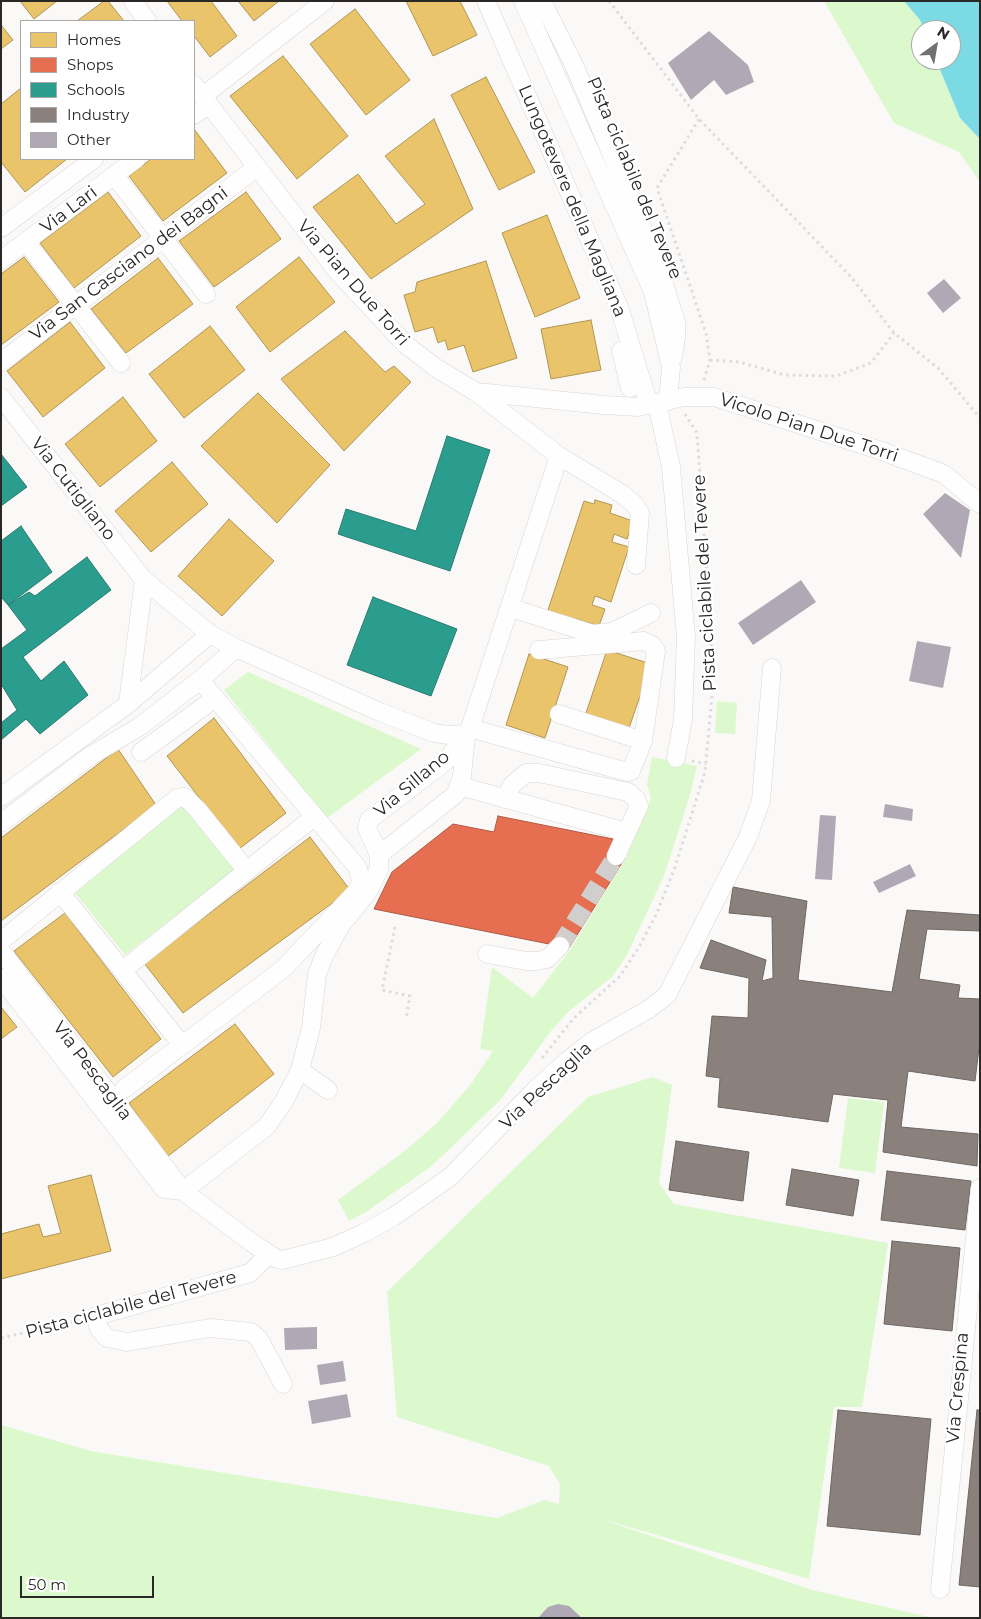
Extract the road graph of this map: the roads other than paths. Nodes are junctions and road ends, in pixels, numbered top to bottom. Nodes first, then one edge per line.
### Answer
1 (133, 1) edge
2 (325, 1) edge
3 (486, 1) edge
4 (523, 1) edge
5 (542, 1) edge
6 (147, 20) edge
7 (202, 95) edge
8 (195, 112) edge
9 (93, 160) edge
10 (135, 160) edge
11 (257, 167) junction
12 (114, 175) junction
13 (1, 228) edge
14 (163, 239) junction
15 (26, 242) junction
16 (1, 260) edge
17 (599, 264) junction
18 (206, 294) dead end
19 (76, 305) junction
20 (1, 362) edge
21 (121, 363) dead end
22 (671, 367) junction
23 (630, 388) dead end
24 (476, 392) junction
25 (1, 397) edge
26 (664, 401) junction
27 (559, 456) junction
28 (980, 504) edge
29 (636, 565) dead end
30 (144, 580) junction
31 (510, 608) junction
32 (651, 613) dead end
33 (210, 634) junction
34 (236, 648) junction
35 (539, 650) dead end
36 (772, 668) dead end
37 (200, 680) junction
38 (214, 699) junction
39 (128, 704) junction
40 (559, 714) dead end
41 (468, 731) junction
42 (643, 741) junction
43 (141, 752) dead end
44 (676, 758) dead end
45 (460, 786) junction
46 (1, 797) edge
47 (505, 799) junction
48 (314, 817) junction
49 (1, 823) edge
50 (626, 832) junction
51 (379, 855) junction
52 (616, 856) tunnel mouth
53 (247, 871) junction
54 (60, 892) junction
55 (1, 941) edge
56 (560, 946) tunnel mouth
57 (1, 951) edge
58 (487, 954) dead end
59 (123, 970) junction
60 (1, 978) edge
61 (182, 1045) junction
62 (300, 1070) junction
63 (124, 1089) dead end
64 (328, 1090) dead end
65 (980, 1188) edge
66 (184, 1191) junction
67 (269, 1254) junction
68 (282, 1384) dead end
69 (940, 1589) dead end

1 - 6 street
2 - 7 street
3 - 17 street, Lungotevere della Magliana
4 - 22 street, Lungotevere della Magliana
5 - 22 street, Lungotevere della Magliana
7 - 8 street
7 - 11 street, Via Pian Due Torri
9 - 13 street
10 - 12 street, Via Lari
11 - 14 street, Via San Casciano dei Bagni
11 - 24 street, Via Pian Due Torri
12 - 14 street
12 - 15 street, Via Lari
14 - 18 street
14 - 19 street, Via San Casciano dei Bagni
15 - 16 street, Via Lari
15 - 19 street
17 - 23 street
17 - 26 street, Lungotevere della Magliana
19 - 20 street, Via San Casciano dei Bagni
19 - 21 street
22 - 26 street, Lungotevere della Magliana
24 - 26 street, Vicolo Pian Due Torri
24 - 27 street, Via Pian Due Torri
25 - 30 street, Via Cutigliano
26 - 28 street, Vicolo Pian Due Torri
26 - 44 street, Lungotevere della Magliana
27 - 29 street, Via Pian Due Torri
27 - 31 street, Via Sillano
30 - 33 street, Via Cutigliano
30 - 39 street
31 - 32 street
31 - 41 street, Via Sillano
33 - 34 street, Via Cutigliano
33 - 39 street
34 - 37 street
34 - 41 street, Via Cutigliano
35 - 42 street
36 - 67 street, Via Pescaglia
37 - 38 street
37 - 49 street
38 - 43 street
38 - 48 street
39 - 46 street
40 - 42 street
41 - 42 street, Via Cutigliano
41 - 45 street, Via Sillano
41 - 51 street, Via Sillano
45 - 47 street
45 - 51 street, Via Sillano
47 - 50 street
47 - 50 street
48 - 53 street
48 - 61 street
50 - 52 street
51 - 62 street
53 - 54 street
53 - 59 street
54 - 55 street
54 - 59 street
56 - 58 street
57 - 66 street, Via Pescaglia
59 - 61 street
60 - 66 street, Via Pescaglia
61 - 63 street
62 - 64 street
62 - 66 street
65 - 69 street, Via Crespina
66 - 67 street, Via Pescaglia
67 - 68 street, Pista ciclabile del Tevere

